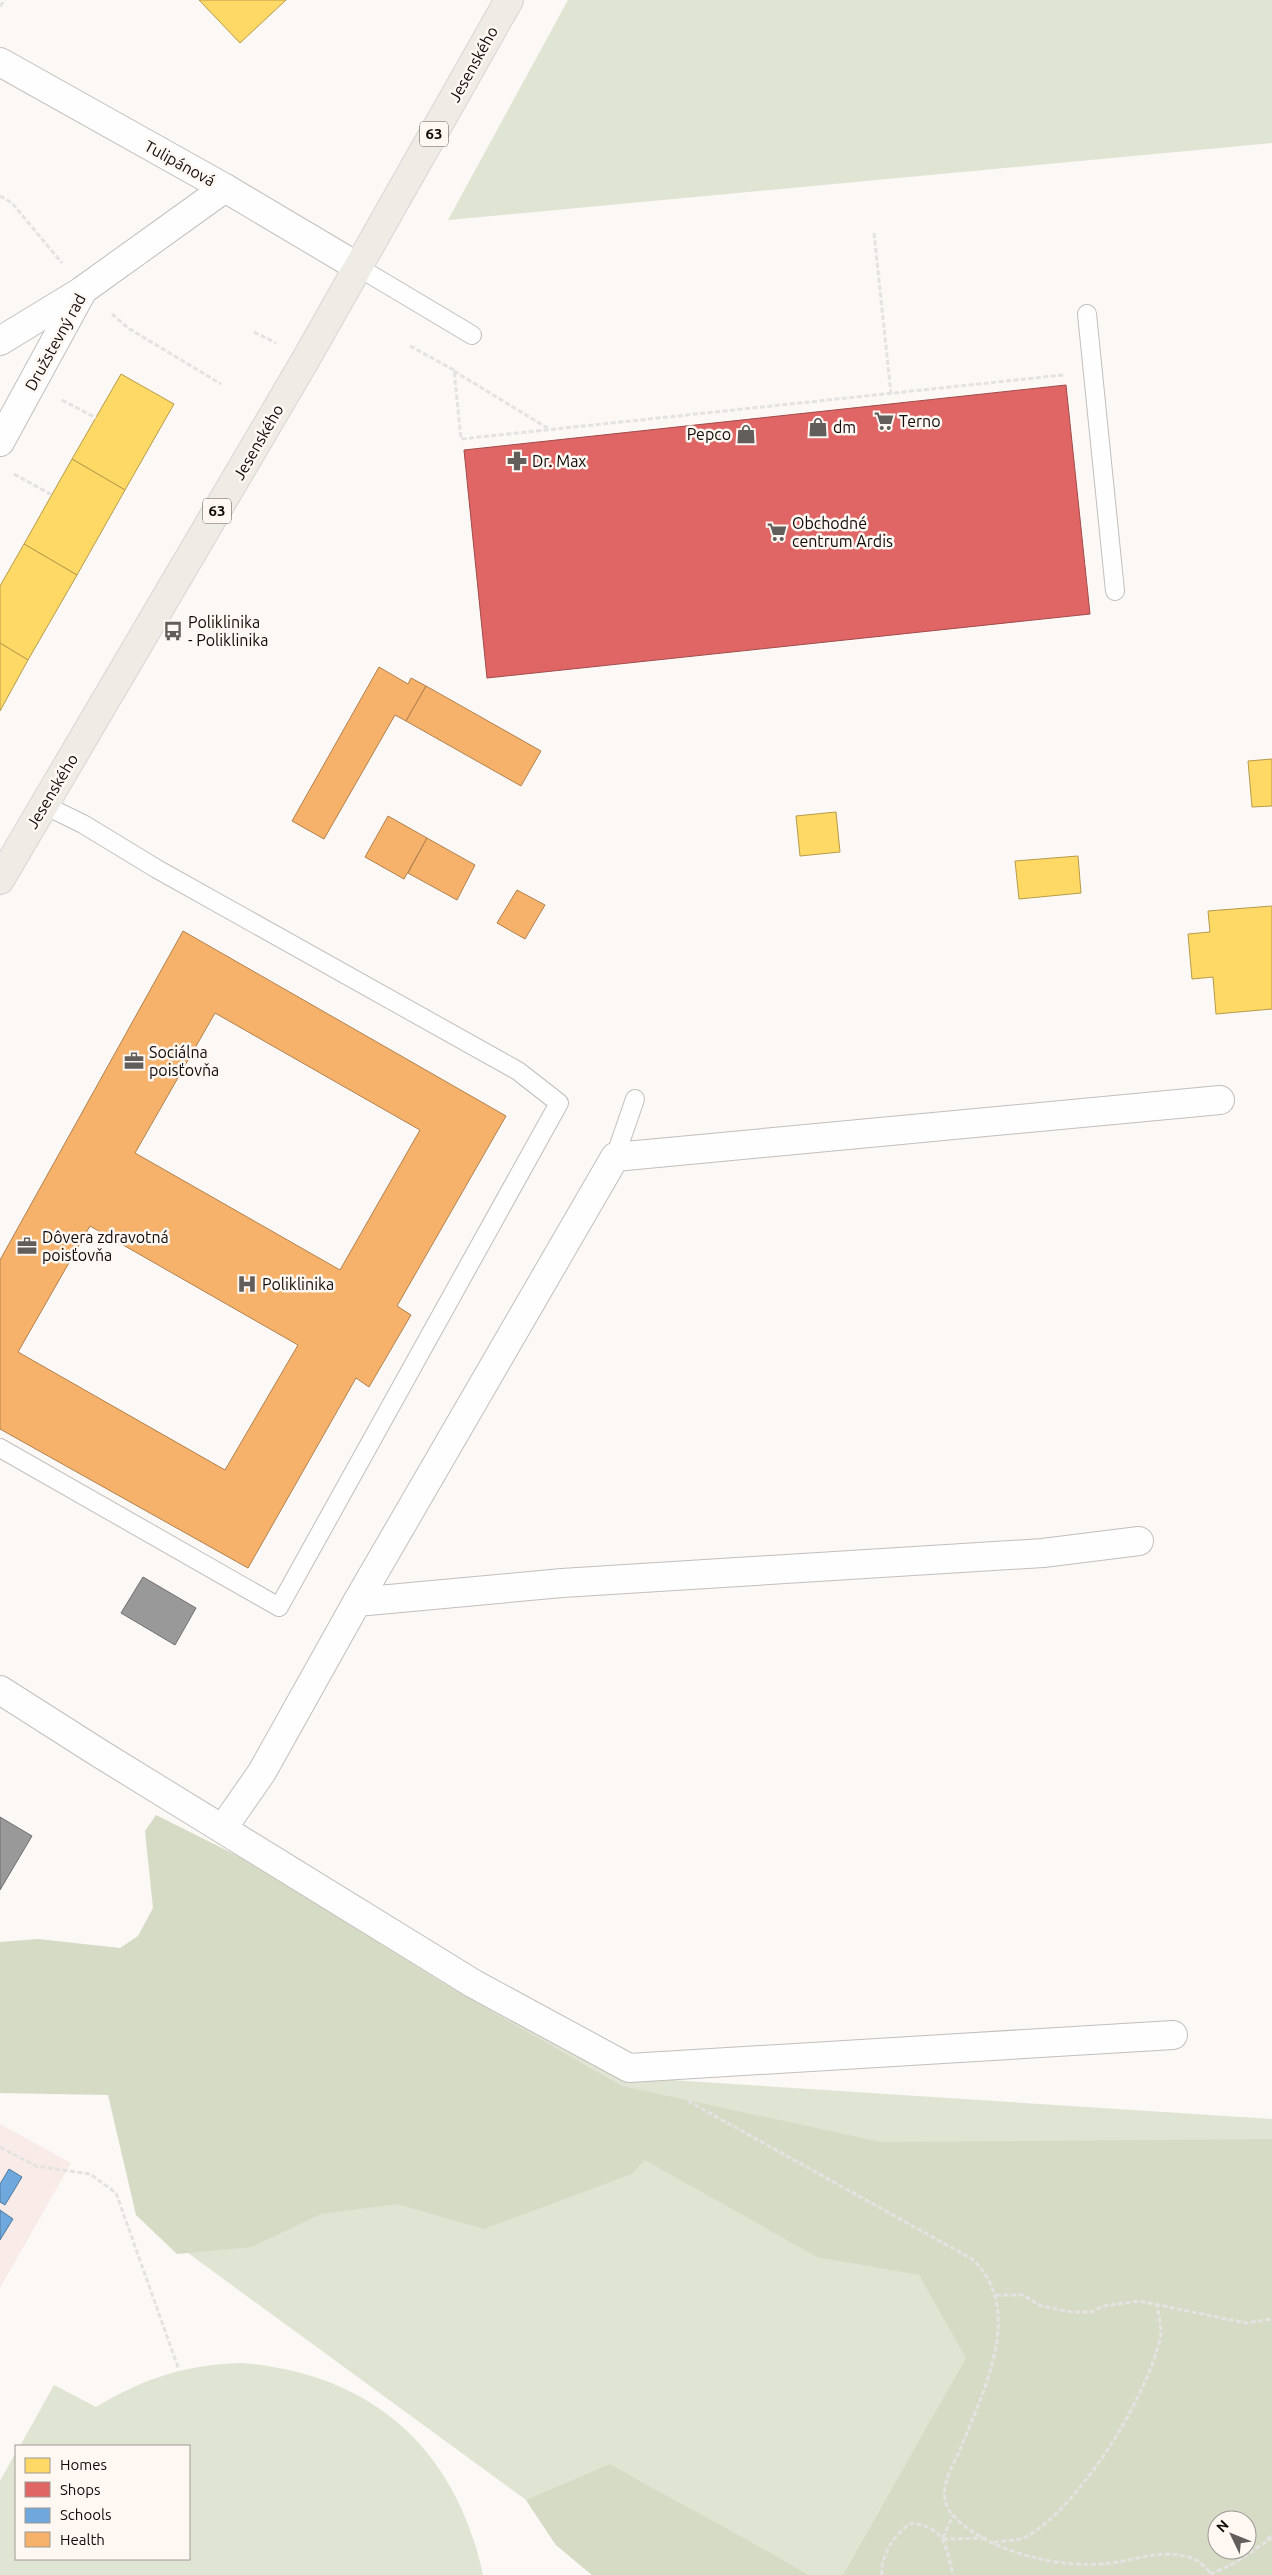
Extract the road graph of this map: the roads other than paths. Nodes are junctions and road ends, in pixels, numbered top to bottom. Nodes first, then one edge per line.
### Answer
1 (509, 0) edge
2 (0, 62) edge
3 (225, 188) junction
4 (358, 267) junction
5 (83, 290) junction
6 (1088, 314) dead end
7 (472, 335) dead end
8 (0, 341) edge
9 (0, 442) edge
10 (1115, 591) dead end
11 (44, 805) junction
12 (0, 880) edge
13 (635, 1099) dead end
14 (1220, 1100) dead end
15 (615, 1157) junction
16 (0, 1448) edge
17 (1139, 1541) dead end
18 (357, 1602) junction
19 (0, 1690) edge
20 (223, 1828) junction
21 (1173, 2035) dead end

1 - 4 main road, Jesenského / 63
2 - 3 street, Tulipánová
3 - 4 street, Tulipánová
3 - 5 street, Družstevný rad
4 - 7 lane
4 - 11 main road, Jesenského / 63
5 - 8 street
5 - 9 street, Družstevný rad
6 - 10 lane
11 - 12 main road, Jesenského / 63
11 - 16 lane
13 - 15 lane
14 - 15 street
15 - 18 street
17 - 18 street
18 - 20 street
19 - 20 street
20 - 21 street

